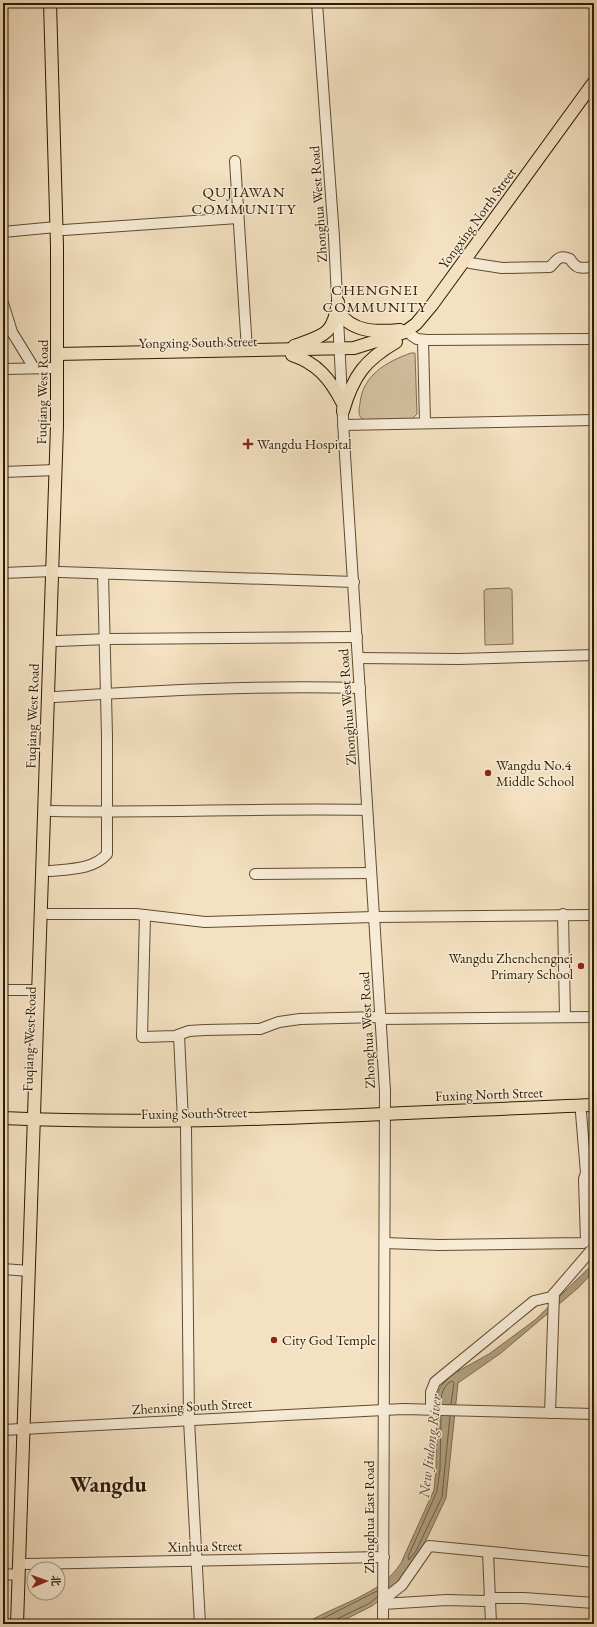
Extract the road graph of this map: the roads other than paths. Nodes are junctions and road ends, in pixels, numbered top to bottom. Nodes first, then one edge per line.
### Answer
1 (50, 3) edge
2 (58, 3) edge
3 (317, 3) edge
4 (594, 82) edge
5 (594, 92) edge
6 (235, 161) dead end
7 (238, 218) junction
8 (60, 228) junction
9 (3, 232) edge
10 (470, 263) junction
11 (594, 267) edge
12 (3, 303) edge
13 (338, 307) junction
14 (410, 332) junction
15 (594, 339) edge
16 (423, 340) junction
17 (396, 342) junction
18 (247, 350) junction
19 (340, 351) junction
20 (287, 352) junction
21 (60, 359) junction
22 (34, 368) junction
23 (3, 369) edge
24 (342, 406) junction
25 (594, 420) edge
26 (425, 423) junction
27 (343, 425) junction
28 (56, 470) junction
29 (3, 472) edge
30 (56, 572) junction
31 (3, 573) edge
32 (103, 574) junction
33 (354, 582) junction
34 (357, 637) junction
35 (105, 639) junction
36 (57, 642) junction
37 (594, 655) edge
38 (358, 658) junction
39 (360, 688) junction
40 (106, 693) junction
41 (56, 697) junction
42 (368, 810) junction
43 (52, 811) junction
44 (107, 812) junction
45 (50, 871) junction
46 (255, 874) dead end
47 (371, 874) junction
48 (48, 914) junction
49 (562, 914) junction
50 (145, 915) junction
51 (594, 915) edge
52 (374, 917) junction
53 (3, 990) edge
54 (38, 990) junction
55 (565, 1017) junction
56 (594, 1017) edge
57 (380, 1018) junction
58 (179, 1035) junction
59 (594, 1105) edge
60 (594, 1112) edge
61 (582, 1113) junction
62 (385, 1117) junction
63 (3, 1118) edge
64 (38, 1123) junction
65 (185, 1124) junction
66 (3, 1125) edge
67 (385, 1243) junction
68 (594, 1247) edge
69 (3, 1269) edge
70 (29, 1271) junction
71 (554, 1296) junction
72 (383, 1410) junction
73 (432, 1410) junction
74 (550, 1413) junction
75 (594, 1414) edge
76 (189, 1420) junction
77 (27, 1429) junction
78 (3, 1430) edge
79 (488, 1552) junction
80 (384, 1557) junction
81 (196, 1560) junction
82 (26, 1561) edge
83 (594, 1562) edge
84 (66, 1563) edge
85 (26, 1564) edge
86 (3, 1574) edge
87 (18, 1575) junction
88 (490, 1599) junction
89 (383, 1601) junction
90 (594, 1603) edge
91 (17, 1624) edge
92 (24, 1624) edge
93 (200, 1624) edge
94 (383, 1624) edge
95 (491, 1624) edge

1 - 8 main road, Fuqiang West Road
2 - 8 main road, Fuqiang West Road
3 - 13 street, Zhonghua West Road
4 - 14 main road, Yongxing North Street
5 - 10 main road, Yongxing North Street
6 - 7 street
7 - 8 street
7 - 18 street
8 - 9 street
8 - 21 main road, Fuqiang West Road
10 - 11 street
10 - 14 main road, Yongxing North Street
12 - 22 street
13 - 14 main road
13 - 19 street, Zhonghua West Road
13 - 20 main road
14 - 16 street
14 - 17 main road, Yongxing North Street
14 - 19 main road, Yongxing North Street
15 - 16 street
16 - 26 street
17 - 19 main road, Yongxing North Street
17 - 24 main road
18 - 20 main road, Yongxing South Street
18 - 21 main road, Yongxing South Street
19 - 20 main road, Yongxing South Street
19 - 24 street, Zhonghua West Road
20 - 21 main road, Yongxing South Street
20 - 24 main road
21 - 22 street
21 - 28 main road, Fuqiang West Road
21 - 30 main road, Fuqiang West Road
22 - 23 street
24 - 27 street, Zhonghua West Road
25 - 26 street
26 - 27 street
27 - 33 street, Zhonghua West Road
28 - 29 street
28 - 30 main road, Fuqiang West Road
30 - 31 street
30 - 32 street
30 - 36 main road, Fuqiang West Road
30 - 54 main road, Fuqiang West Road
32 - 33 street
32 - 35 street
33 - 34 street, Zhonghua West Road
34 - 35 street
34 - 38 street, Zhonghua West Road
35 - 36 street
35 - 40 street
36 - 41 main road, Fuqiang West Road
37 - 38 street
38 - 39 street, Zhonghua West Road
39 - 40 street
39 - 42 street, Zhonghua West Road
40 - 41 street
40 - 44 street
41 - 43 main road, Fuqiang West Road
42 - 44 street
42 - 47 street, Zhonghua West Road
43 - 44 street
43 - 45 main road, Fuqiang West Road
44 - 45 street
45 - 48 main road, Fuqiang West Road
46 - 47 street
47 - 52 street, Zhonghua West Road
48 - 50 street
48 - 64 main road, Fuqiang West Road
49 - 51 street
49 - 52 street
49 - 55 street
50 - 52 street
50 - 58 street
52 - 57 street, Zhonghua West Road
53 - 54 street
54 - 64 main road, Fuqiang West Road
55 - 56 street
55 - 57 street
57 - 58 street
57 - 62 street, Zhonghua West Road
58 - 65 street
59 - 62 main road, Fuxing North Street
60 - 61 main road, Fuxing North Street
61 - 62 main road, Fuxing North Street
61 - 67 street
62 - 65 main road, Fuxing South Street
62 - 67 street, Zhonghua West Road
63 - 64 main road, Fuxing South Street
64 - 65 main road, Fuxing South Street
64 - 66 main road, Fuxing South Street
64 - 70 main road, Fuqiang West Road
64 - 77 main road, Fuqiang West Road
65 - 76 street
67 - 72 street, Zhonghua West Road
68 - 71 street
69 - 70 street
70 - 77 main road, Fuqiang West Road
71 - 73 street
71 - 74 street
72 - 73 street, Zhenxing South Street
72 - 76 street, Zhenxing South Street
72 - 80 street, Zhonghua East Road
73 - 74 street, Zhenxing South Street
74 - 75 street, Zhenxing South Street
76 - 77 street, Zhenxing South Street
76 - 81 street
77 - 78 street, Zhenxing South Street
77 - 82 main road
77 - 87 main road
79 - 83 street
79 - 88 street
79 - 89 street
80 - 81 street, Xinhua Street
80 - 89 street, Zhonghua East Road
81 - 84 street, Xinhua Street
81 - 93 street
85 - 92 main road
86 - 87 street
87 - 91 main road
88 - 89 street
88 - 90 street
88 - 95 street
89 - 94 street, Zhonghua East Road

